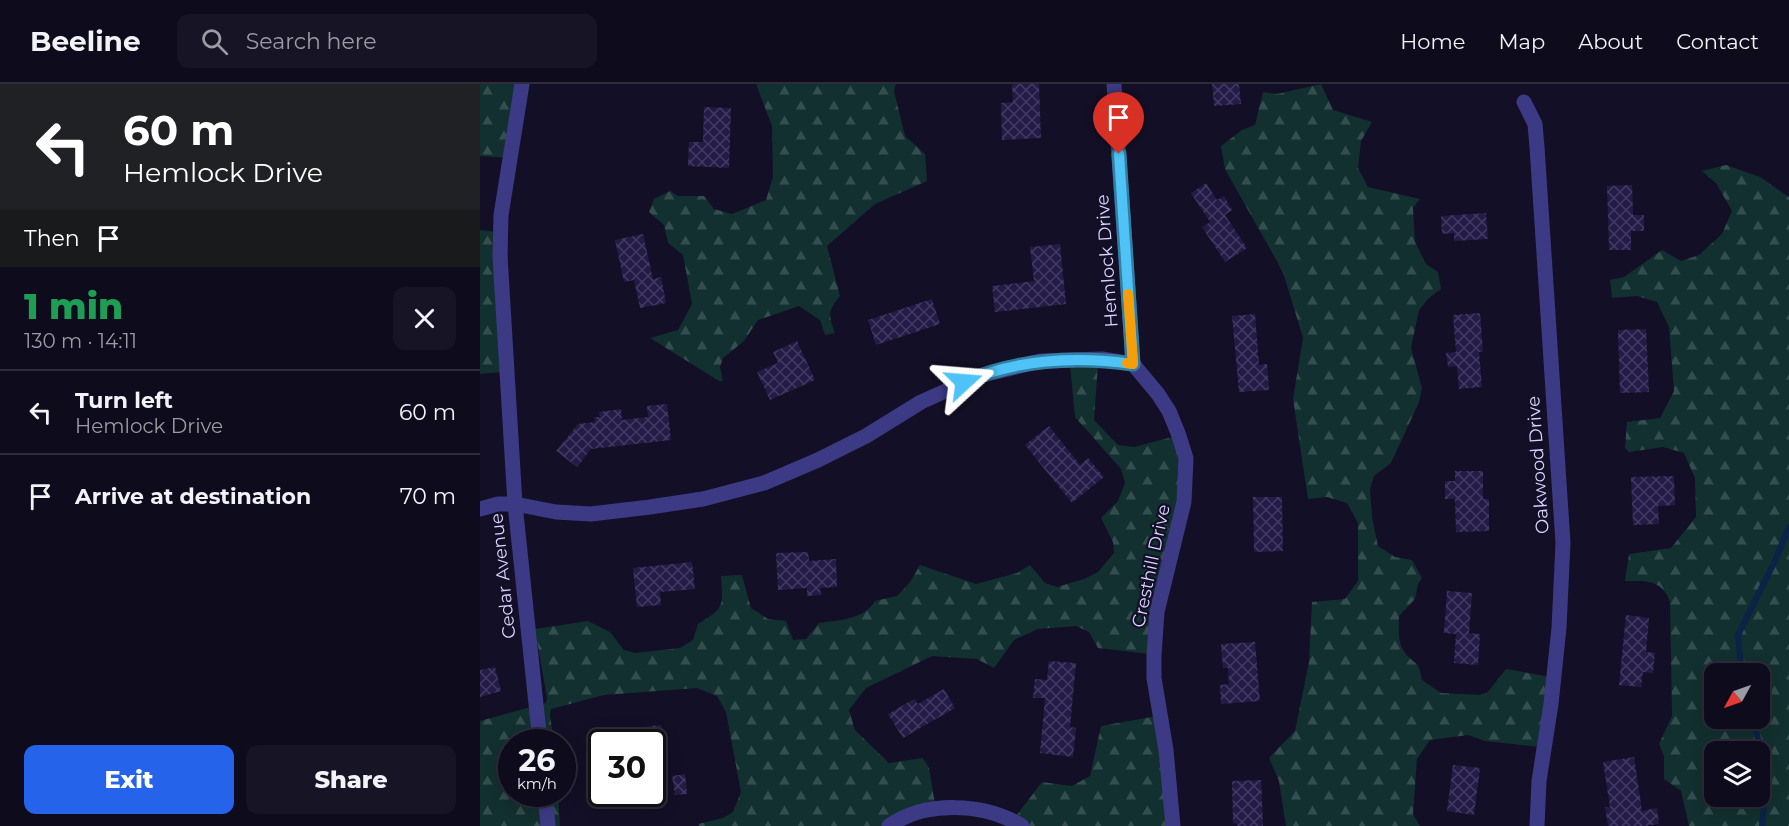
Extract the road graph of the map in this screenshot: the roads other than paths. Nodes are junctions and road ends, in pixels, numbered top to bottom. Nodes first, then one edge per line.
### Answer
1 (522, 84) edge
2 (1114, 84) edge
3 (1524, 102) dead end
4 (1133, 364) junction
5 (515, 504) junction
6 (480, 509) edge
7 (539, 729) edge
8 (546, 807) edge
9 (548, 826) edge
10 (889, 826) edge
11 (1022, 826) edge
12 (1173, 826) edge
13 (1537, 826) edge

1 - 5 street, Cedar Avenue
2 - 4 street, Hemlock Drive
3 - 13 street, Oakwood Drive
4 - 5 street
4 - 12 street, Cresthill Drive
5 - 6 street
5 - 7 street, Cedar Avenue
8 - 9 street
10 - 11 street

